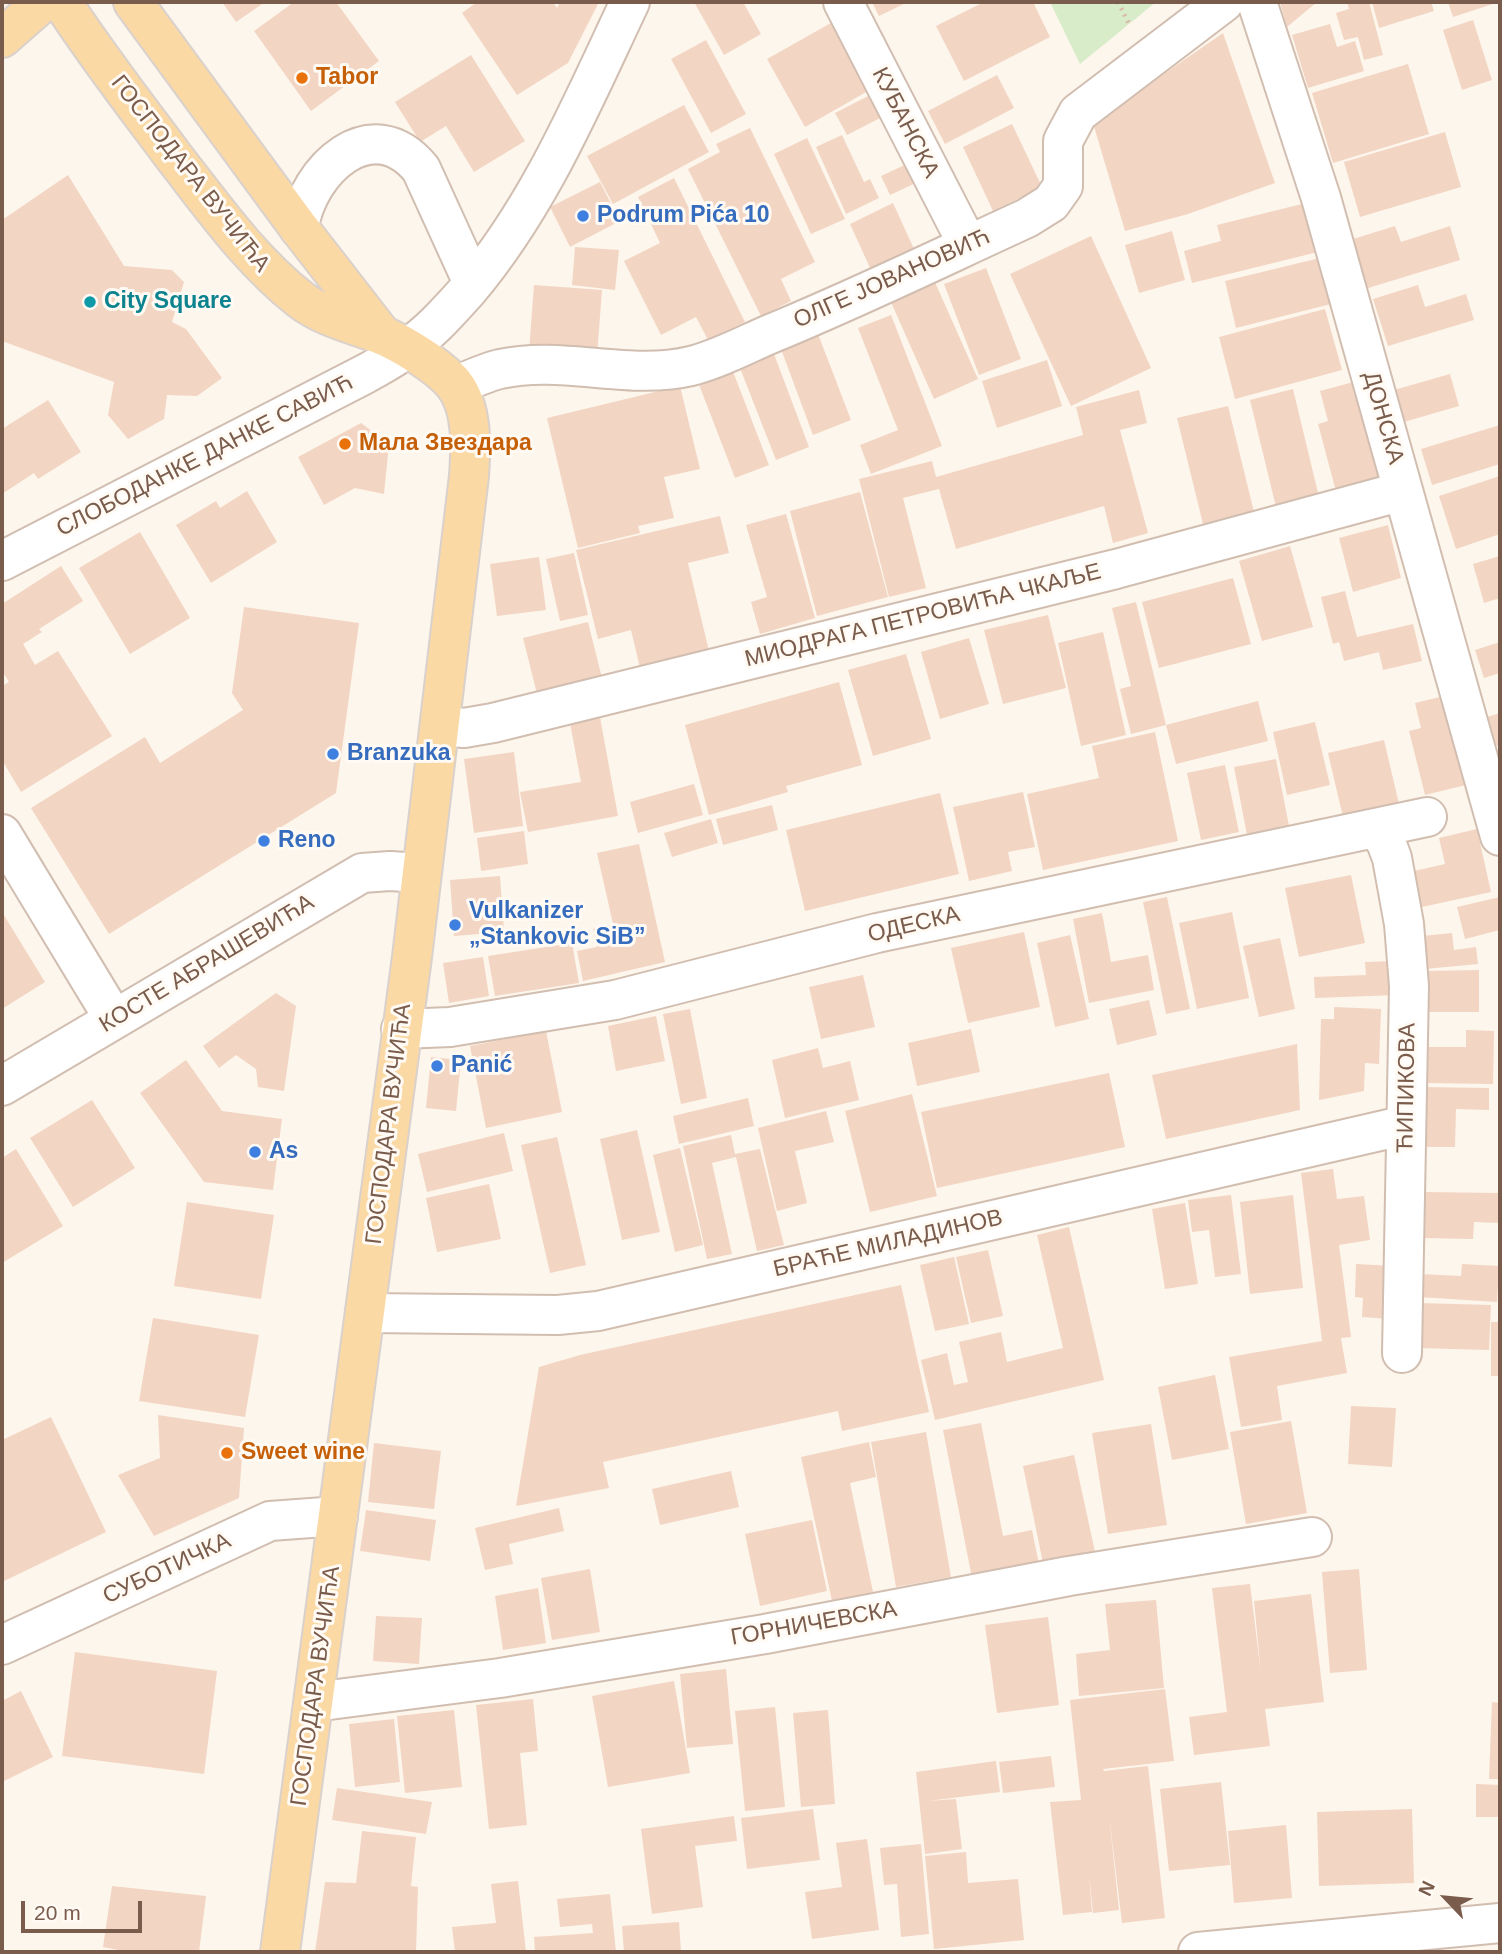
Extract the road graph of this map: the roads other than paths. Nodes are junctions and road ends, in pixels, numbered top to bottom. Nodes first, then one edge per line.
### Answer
1 (43, 2) edge
2 (62, 2) edge
3 (133, 2) edge
4 (630, 2) edge
5 (843, 2) edge
6 (1224, 2) edge
7 (1257, 2) edge
8 (2, 38) edge
9 (299, 228) junction
10 (968, 245) junction
11 (473, 283) junction
12 (394, 342) junction
13 (456, 386) junction
14 (1403, 491) junction
15 (2, 561) edge
16 (440, 726) junction
17 (1427, 817) dead end
18 (1376, 829) junction
19 (2, 834) edge
20 (1500, 836) edge
21 (421, 873) junction
22 (114, 1019) junction
23 (401, 1029) junction
24 (2, 1086) edge
25 (1406, 1125) junction
26 (365, 1313) junction
27 (1402, 1353) dead end
28 (338, 1516) junction
29 (1312, 1537) dead end
30 (2, 1645) edge
31 (314, 1702) junction
32 (1480, 1934) edge
33 (280, 1952) edge
34 (1198, 1952) edge

1 - 8 main road
2 - 12 main road, ГОСПОДАРА ВУЧИЋА
3 - 9 main road, ГОСПОДАРА ВУЧИЋА
4 - 11 street
5 - 10 street, КУБАНСКА
6 - 10 street, ОЛГЕ ЈОВАНОВИЋ
7 - 14 street, ДОНСКА
9 - 11 street
9 - 12 main road, ГОСПОДАРА ВУЧИЋА
10 - 13 street, ОЛГЕ ЈОВАНОВИЋ
11 - 12 street
12 - 13 main road, ГОСПОДАРА ВУЧИЋА
12 - 15 street, СЛОБОДАНКЕ ДАНКЕ САВИЋ
13 - 16 main road, ГОСПОДАРА ВУЧИЋА
14 - 16 street, МИОДРАГА ПЕТРОВИЋА ЧКАЉЕ
14 - 20 street, ДОНСКА
16 - 21 main road, ГОСПОДАРА ВУЧИЋА
17 - 18 street, ОДЕСКА
18 - 23 street, ОДЕСКА
18 - 25 street, ЋИПИКОВА
19 - 22 street
21 - 22 street, КОСТЕ АБРАШЕВИЋА
21 - 23 main road, ГОСПОДАРА ВУЧИЋА
22 - 24 street, КОСТЕ АБРАШЕВИЋА
23 - 26 main road, ГОСПОДАРА ВУЧИЋА
25 - 26 street, БРАЋЕ МИЛАДИНОВ
25 - 27 street, ЋИПИКОВА
26 - 28 main road, ГОСПОДАРА ВУЧИЋА
28 - 30 street, СУБОТИЧКА
28 - 31 main road, ГОСПОДАРА ВУЧИЋА
29 - 31 street, ГОРНИЧЕВСКА
31 - 33 main road, ГОСПОДАРА ВУЧИЋА
32 - 34 street

